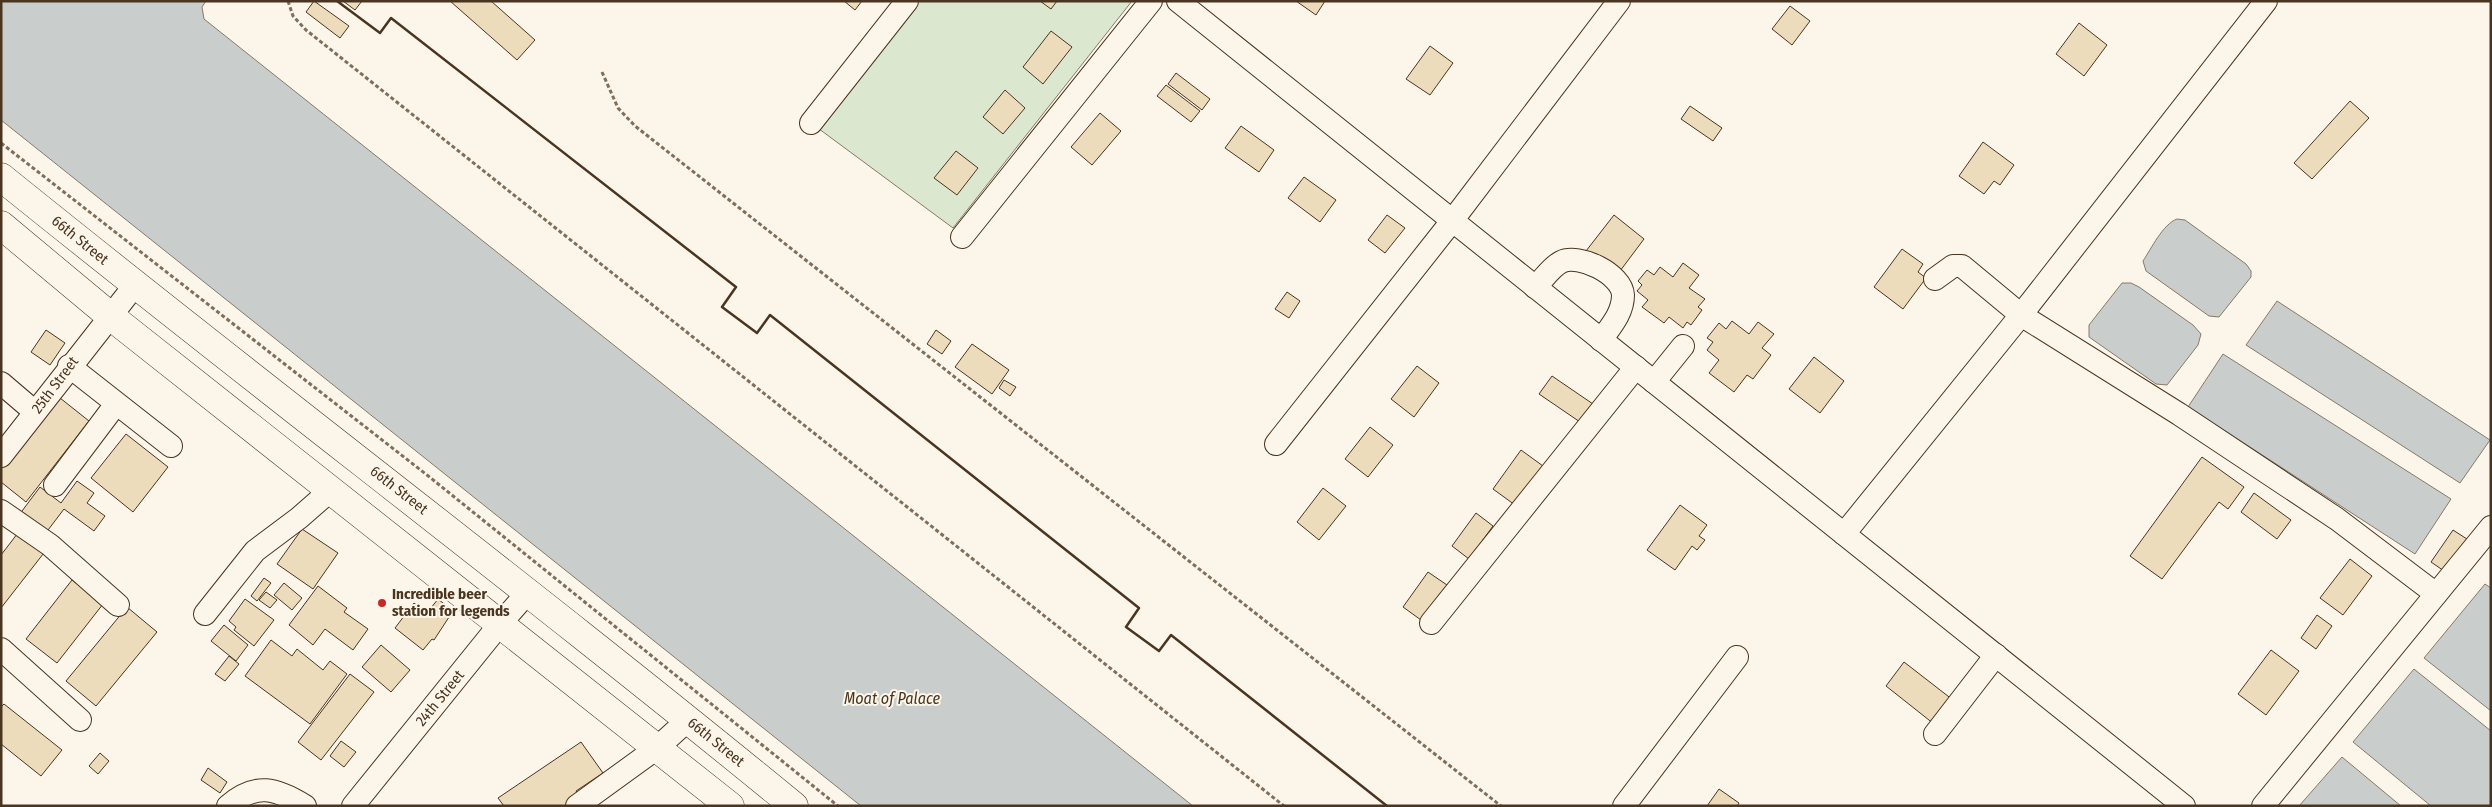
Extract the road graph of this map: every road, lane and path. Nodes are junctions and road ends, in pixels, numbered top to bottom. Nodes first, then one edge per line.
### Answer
1 (288, 1) edge
2 (907, 1) edge
3 (1151, 1) edge
4 (1178, 1) edge
5 (1619, 1) edge
6 (2266, 1) edge
7 (602, 72) dead end
8 (811, 123) dead end
9 (1, 143) edge
10 (1, 177) edge
11 (1452, 220) junction
12 (1, 225) edge
13 (962, 237) dead end
14 (1934, 279) dead end
15 (134, 285) junction
16 (1535, 287) junction
17 (2021, 314) junction
18 (109, 315) junction
19 (1601, 340) junction
20 (1684, 346) dead end
21 (69, 366) junction
22 (1636, 367) junction
23 (1654, 382) junction
24 (1, 383) edge
25 (116, 404) junction
26 (35, 412) junction
27 (1276, 444) dead end
28 (171, 446) dead end
29 (1, 456) edge
30 (55, 486) dead end
31 (331, 490) junction
32 (1, 511) edge
33 (2491, 527) edge
34 (1844, 534) junction
35 (529, 591) junction
36 (2436, 594) junction
37 (118, 605) dead end
38 (205, 614) dead end
39 (1431, 623) dead end
40 (500, 624) junction
41 (1, 650) edge
42 (1996, 655) junction
43 (1738, 657) dead end
44 (80, 720) dead end
45 (689, 720) junction
46 (1935, 734) dead end
47 (657, 748) junction
48 (228, 806) edge
49 (305, 806) edge
50 (353, 806) edge
51 (577, 806) edge
52 (730, 806) edge
53 (794, 806) edge
54 (838, 806) edge
55 (1284, 806) edge
56 (1501, 806) edge
57 (1624, 806) edge
58 (2184, 806) edge
59 (2263, 806) edge

1 - 55 path
2 - 8 street
3 - 13 street
4 - 11 street
5 - 11 street
6 - 17 street
7 - 56 path
9 - 54 path
10 - 15 main road, 66th Street
11 - 16 street
11 - 27 street
12 - 18 main road
14 - 17 street
15 - 18 street, 25th Street
15 - 35 main road, 66th Street
16 - 19 street
16 - 19 street
17 - 34 street
17 - 36 street
18 - 21 street, 25th Street
18 - 31 main road
19 - 22 street
20 - 23 street
21 - 25 street
21 - 26 street, 25th Street
22 - 23 street
22 - 39 street
23 - 34 street
24 - 26 street
25 - 28 street
25 - 30 street
26 - 29 street, 25th Street
31 - 38 street
31 - 40 main road
32 - 37 street
33 - 36 street
34 - 42 street
35 - 40 street, 24th Street
35 - 45 main road, 66th Street
36 - 59 street
40 - 47 main road
40 - 50 street, 24th Street
41 - 44 street
42 - 46 street
42 - 58 street
43 - 57 street
45 - 47 street
45 - 53 main road, 66th Street
47 - 51 street
47 - 52 main road
48 - 49 street

